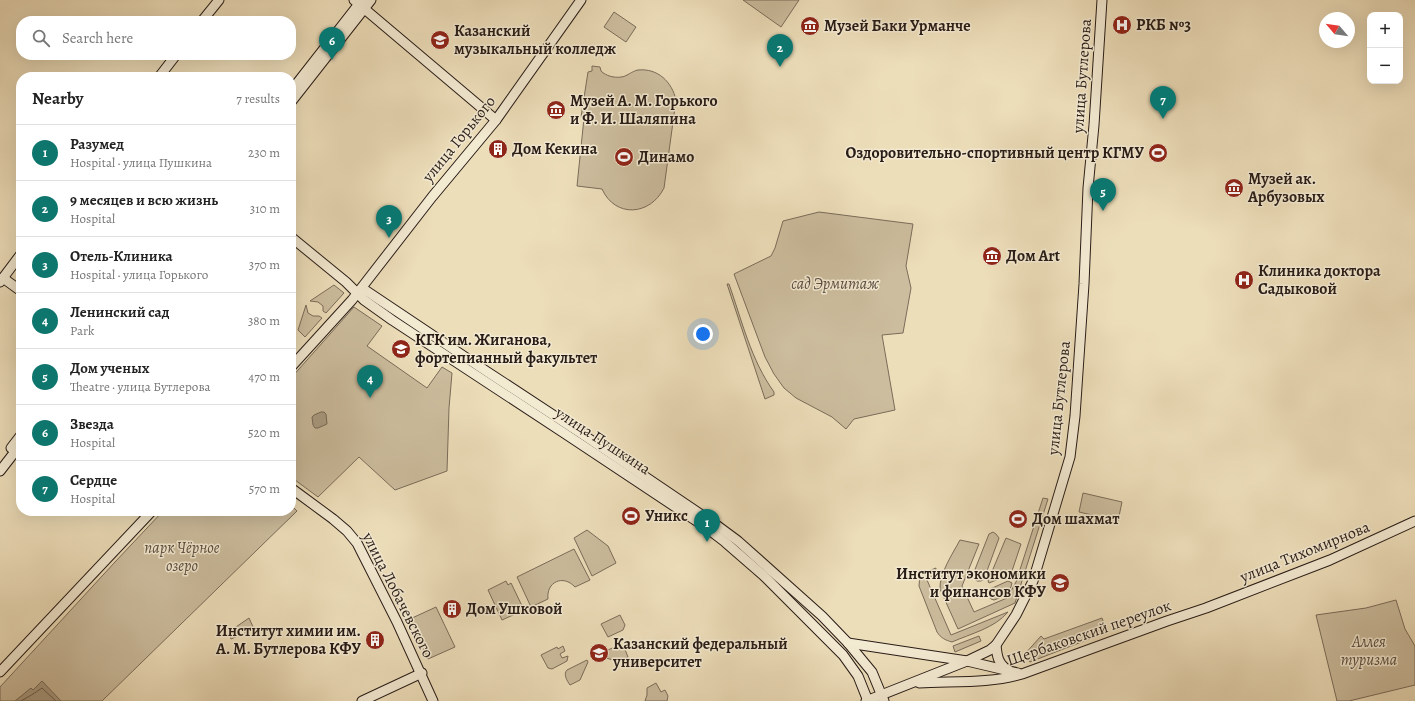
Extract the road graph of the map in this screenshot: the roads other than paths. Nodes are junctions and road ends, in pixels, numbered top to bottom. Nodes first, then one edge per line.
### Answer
1 (219, 0) edge
2 (371, 0) edge
3 (581, 0) edge
4 (1102, 0) edge
5 (360, 3) edge
6 (206, 16) edge
7 (172, 60) edge
8 (163, 72) edge
9 (296, 85) edge
10 (296, 95) edge
11 (496, 120) junction
12 (296, 241) edge
13 (16, 260) edge
14 (1, 280) edge
15 (16, 288) edge
16 (360, 291) junction
17 (296, 361) edge
18 (16, 441) edge
19 (16, 450) edge
20 (0, 462) edge
21 (0, 471) edge
22 (296, 492) edge
23 (147, 516) edge
24 (1415, 521) edge
25 (1206, 608) joint
26 (848, 643) junction
27 (996, 645) junction
28 (967, 661) junction
29 (0, 672) edge
30 (422, 673) junction
31 (1017, 673) junction
32 (910, 683) junction
33 (883, 698) edge
34 (362, 701) edge
35 (433, 701) edge
36 (867, 701) edge

1 - 6 main road
2 - 5 main road
3 - 11 main road, улица Горького
4 - 27 main road, улица Бутлерова
5 - 9 main road
5 - 10 main road
5 - 11 main road
7 - 8 main road
11 - 16 main road, улица Горького
12 - 16 main road, улица Пушкина
13 - 14 main road
14 - 15 main road
16 - 17 main road, улица Горького
16 - 26 main road, улица Пушкина
16 - 36 main road, улица Пушкина
18 - 20 main road
19 - 21 main road
22 - 30 main road, улица Лобачевского
23 - 29 main road
24 - 25 main road, улица Тихомирнова
25 - 31 main road, Щербаковский переулок
26 - 28 main road
26 - 33 main road, улица Пушкина
27 - 28 main road, улица Бутлерова
27 - 31 main road
28 - 31 main road
28 - 32 main road, улица Бутлерова
30 - 34 main road
30 - 35 main road, улица Лобачевского
31 - 32 main road, Щербаковский переулок
32 - 33 main road, улица Бутлерова
33 - 36 main road, улица Бутлерова

